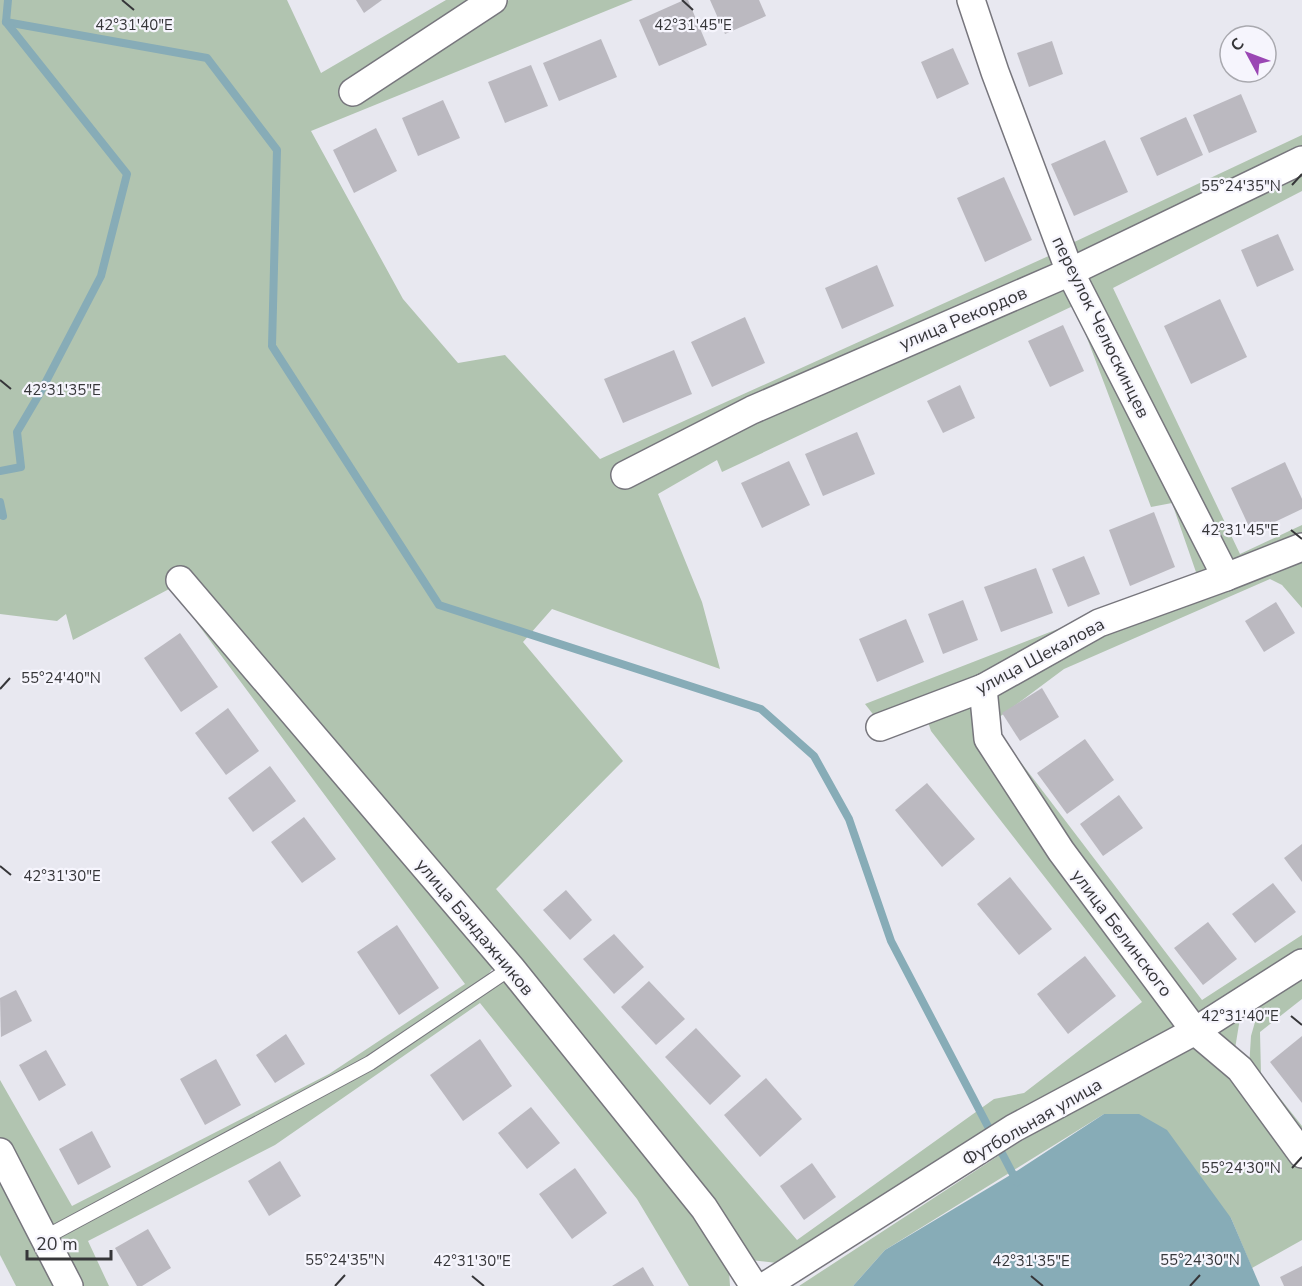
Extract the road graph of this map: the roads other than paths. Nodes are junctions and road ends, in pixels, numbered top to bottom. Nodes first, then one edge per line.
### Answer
1 (493, 0) edge
2 (971, 0) edge
3 (353, 92) dead end
4 (1302, 160) edge
5 (1070, 272) junction
6 (625, 475) dead end
7 (1302, 547) edge
8 (1226, 577) junction
9 (180, 580) dead end
10 (983, 688) junction
11 (880, 727) dead end
12 (1302, 963) edge
13 (511, 968) junction
14 (1195, 1031) junction
15 (0, 1152) edge
16 (1302, 1154) edge
17 (44, 1238) junction
18 (69, 1286) edge
19 (753, 1286) edge
20 (765, 1286) edge

1 - 3 street
2 - 5 street, переулок Челюскинцев
4 - 5 street, улица Рекордов
5 - 6 street, улица Рекордов
5 - 8 street, переулок Челюскинцев
7 - 8 street, улица Шекалова
8 - 10 street, улица Шекалова
9 - 13 street, улица Бандажников
10 - 11 street, улица Шекалова
10 - 14 street, улица Белинского
12 - 14 street, Футбольная улица
13 - 17 lane
13 - 19 street, улица Бандажников
14 - 16 street, улица Белинского
14 - 20 street, Футбольная улица
15 - 17 street
17 - 18 street

